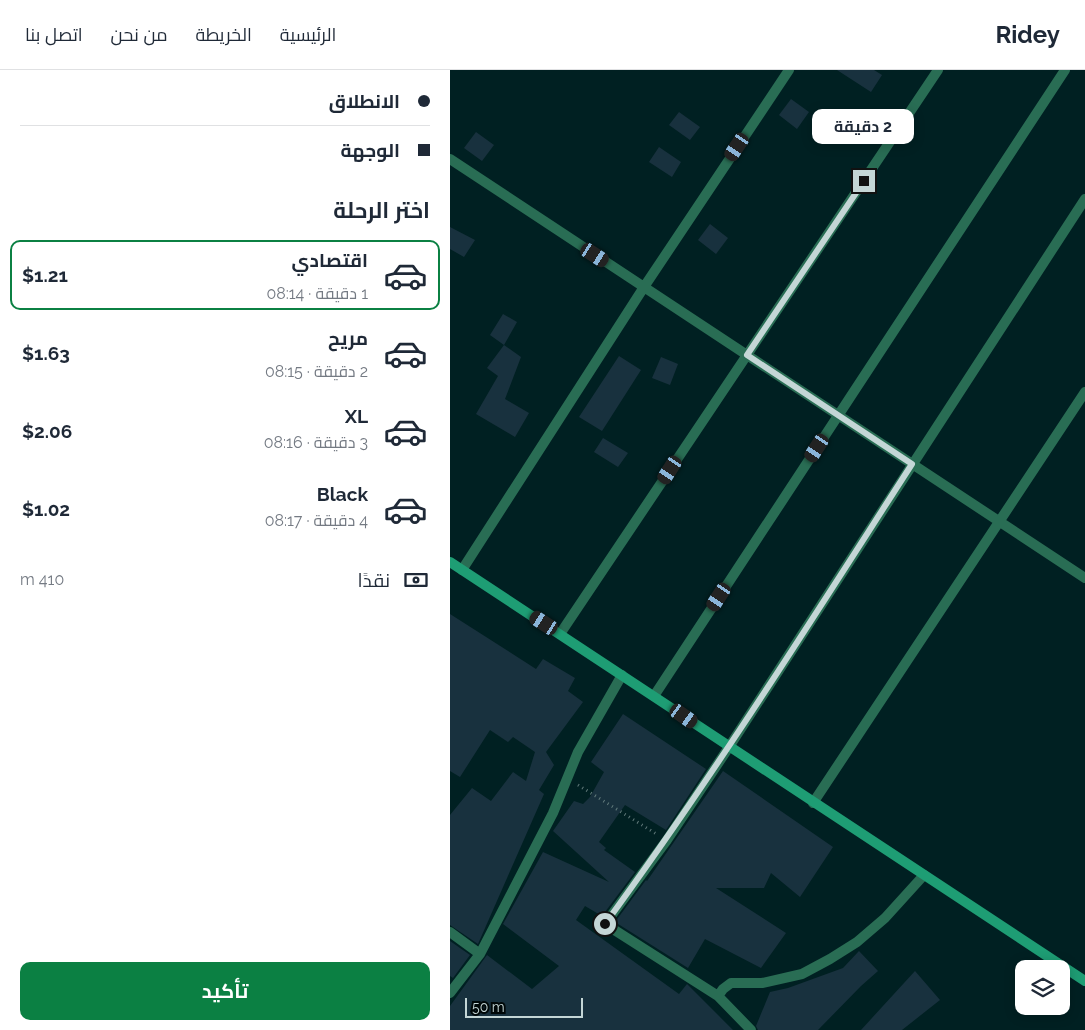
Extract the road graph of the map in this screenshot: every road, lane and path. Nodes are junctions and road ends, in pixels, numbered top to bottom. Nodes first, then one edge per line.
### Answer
1 (789, 70) edge
2 (938, 70) edge
3 (1065, 70) edge
4 (450, 159) edge
5 (1085, 199) edge
6 (644, 287) junction
7 (747, 355) junction
8 (1085, 392) edge
9 (838, 415) junction
10 (912, 464) junction
11 (999, 521) junction
12 (450, 562) edge
13 (462, 570) junction
14 (1085, 578) edge
15 (560, 634) junction
16 (622, 675) junction
17 (654, 696) junction
18 (729, 747) junction
19 (567, 779) junction
20 (813, 803) junction
21 (667, 840) junction
22 (924, 875) junction
23 (450, 932) edge
24 (480, 954) junction
25 (1085, 981) edge
26 (450, 993) edge
27 (718, 996) junction
28 (751, 1030) edge

1 - 6 street
2 - 7 street
3 - 9 street
4 - 6 street
5 - 10 street
6 - 7 street
6 - 13 street
7 - 9 street
7 - 15 street
8 - 11 street
9 - 10 street
9 - 17 street
10 - 11 street
10 - 18 street
11 - 14 street
11 - 20 street
12 - 13 street
13 - 15 street
15 - 16 street
16 - 17 street
16 - 19 street
17 - 18 street
18 - 20 street
18 - 21 street
19 - 21 path
19 - 24 street
20 - 22 street
21 - 27 street
22 - 25 street
22 - 27 street
23 - 24 street
24 - 26 street
27 - 28 street

